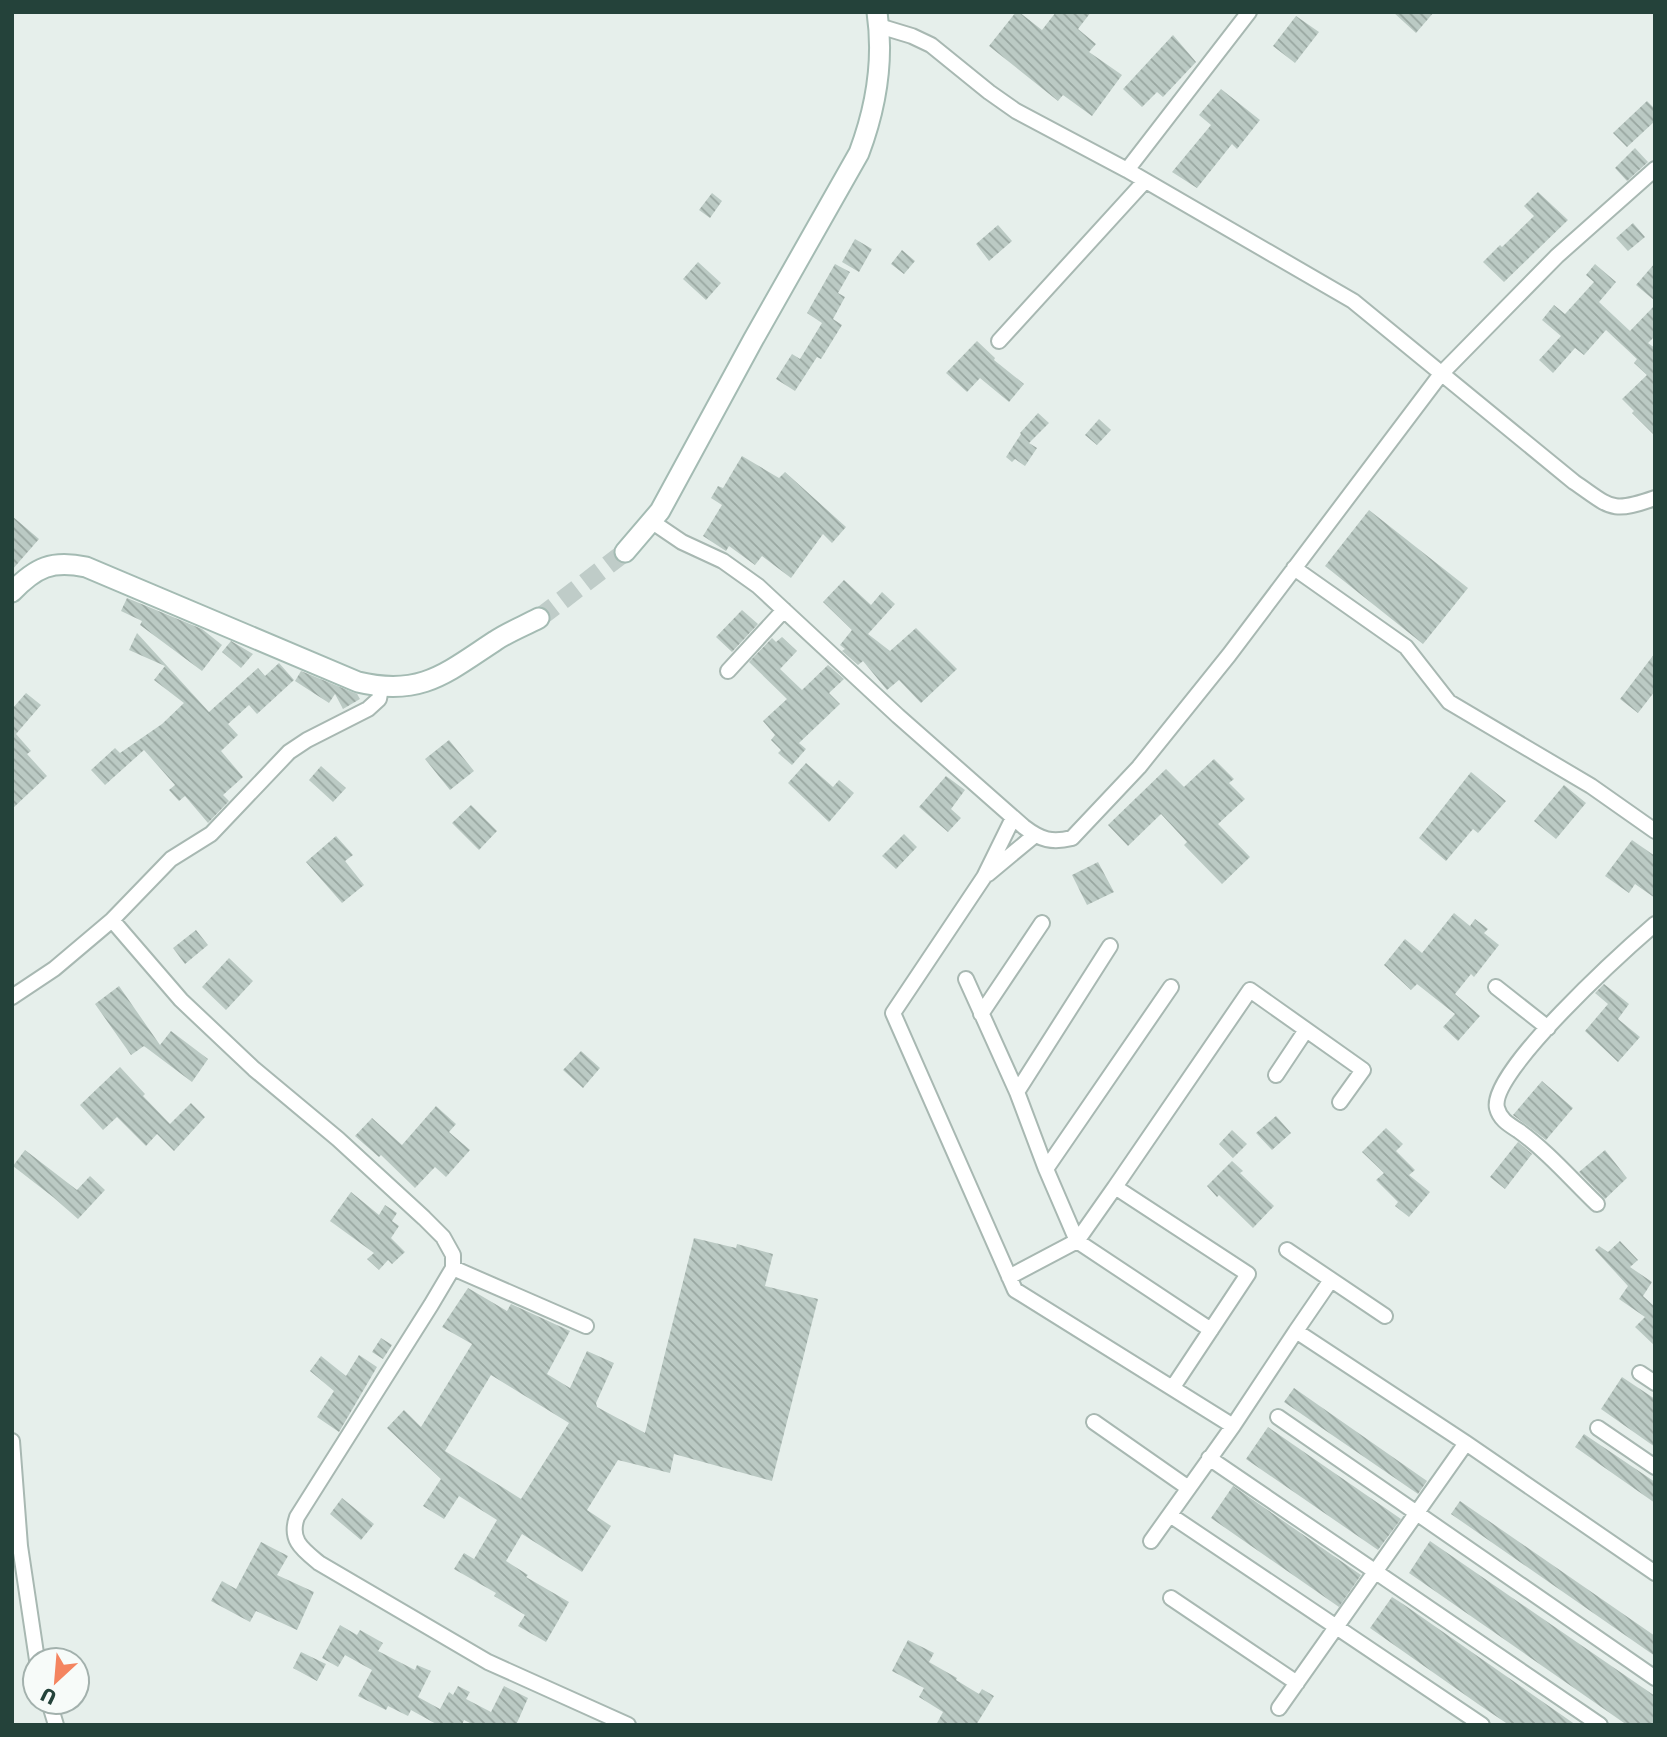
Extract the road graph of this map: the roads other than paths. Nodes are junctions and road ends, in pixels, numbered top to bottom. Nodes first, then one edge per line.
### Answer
1 (1249, 12) edge
2 (878, 19) edge
3 (1655, 169) edge
4 (1126, 170) junction
5 (1144, 181) junction
6 (999, 341) dead end
7 (1441, 374) junction
8 (1655, 498) edge
9 (651, 521) junction
10 (625, 552) tunnel mouth
11 (1294, 568) junction
12 (12, 592) edge
13 (784, 610) junction
14 (539, 618) tunnel mouth
15 (728, 671) dead end
16 (381, 688) junction
17 (1013, 818) junction
18 (1655, 831) edge
19 (1035, 835) junction
20 (984, 877) junction
21 (112, 920) junction
22 (1042, 923) dead end
23 (1655, 925) edge
24 (1110, 946) dead end
25 (966, 979) dead end
26 (1171, 987) dead end
27 (1496, 987) dead end
28 (12, 997) edge
29 (981, 1014) junction
30 (1548, 1028) junction
31 (1306, 1030) junction
32 (1276, 1076) dead end
33 (1017, 1092) junction
34 (1340, 1102) dead end
35 (1046, 1169) junction
36 (1115, 1187) junction
37 (1597, 1204) dead end
38 (1077, 1241) junction
39 (1287, 1250) dead end
40 (453, 1268) junction
41 (1009, 1277) junction
42 (1331, 1280) junction
43 (1385, 1316) dead end
44 (586, 1326) dead end
45 (1211, 1331) junction
46 (1296, 1331) junction
47 (1640, 1373) dead end
48 (1655, 1383) edge
49 (1172, 1387) junction
50 (1278, 1417) dead end
51 (1094, 1422) dead end
52 (1233, 1426) junction
53 (1598, 1429) dead end
54 (12, 1441) edge
55 (1466, 1443) junction
56 (1209, 1458) junction
57 (1655, 1467) edge
58 (1187, 1487) junction
59 (1416, 1514) junction
60 (1170, 1515) junction
61 (1151, 1541) dead end
62 (1377, 1571) junction
63 (1655, 1573) edge
64 (1171, 1598) dead end
65 (1337, 1628) junction
66 (35, 1646) edge
67 (1655, 1678) edge
68 (1297, 1684) junction
69 (1279, 1708) dead end
70 (628, 1725) edge
71 (1482, 1725) edge
72 (1600, 1725) edge

1 - 4 street
2 - 4 street
2 - 9 street
3 - 7 street
4 - 5 street
5 - 6 street
5 - 7 street
7 - 8 street
7 - 11 street
9 - 10 street
9 - 13 street
11 - 18 street
11 - 19 street
12 - 16 street
13 - 15 street
13 - 17 street
14 - 16 street
16 - 21 street
17 - 19 street
17 - 20 street
19 - 20 street
20 - 41 street
21 - 28 street
21 - 40 street
22 - 29 street
23 - 30 street
24 - 33 street
25 - 29 street
26 - 35 street
27 - 30 street
29 - 33 street
30 - 37 street
31 - 32 street
31 - 34 street
31 - 36 street
33 - 35 street
35 - 38 street
36 - 38 street
36 - 45 street
38 - 41 street
38 - 45 street
39 - 42 street
40 - 44 street
40 - 70 street
41 - 49 street
42 - 43 street
42 - 46 street
45 - 49 street
46 - 52 street
46 - 55 street
47 - 48 street
49 - 52 street
50 - 59 street
51 - 58 street
52 - 56 street
53 - 57 street
54 - 66 street
55 - 59 street
55 - 63 street
56 - 58 street
56 - 62 street
58 - 60 street
59 - 62 street
59 - 67 street
60 - 61 street
60 - 65 street
62 - 65 street
62 - 72 street
64 - 68 street
65 - 68 street
65 - 71 street
68 - 69 street

